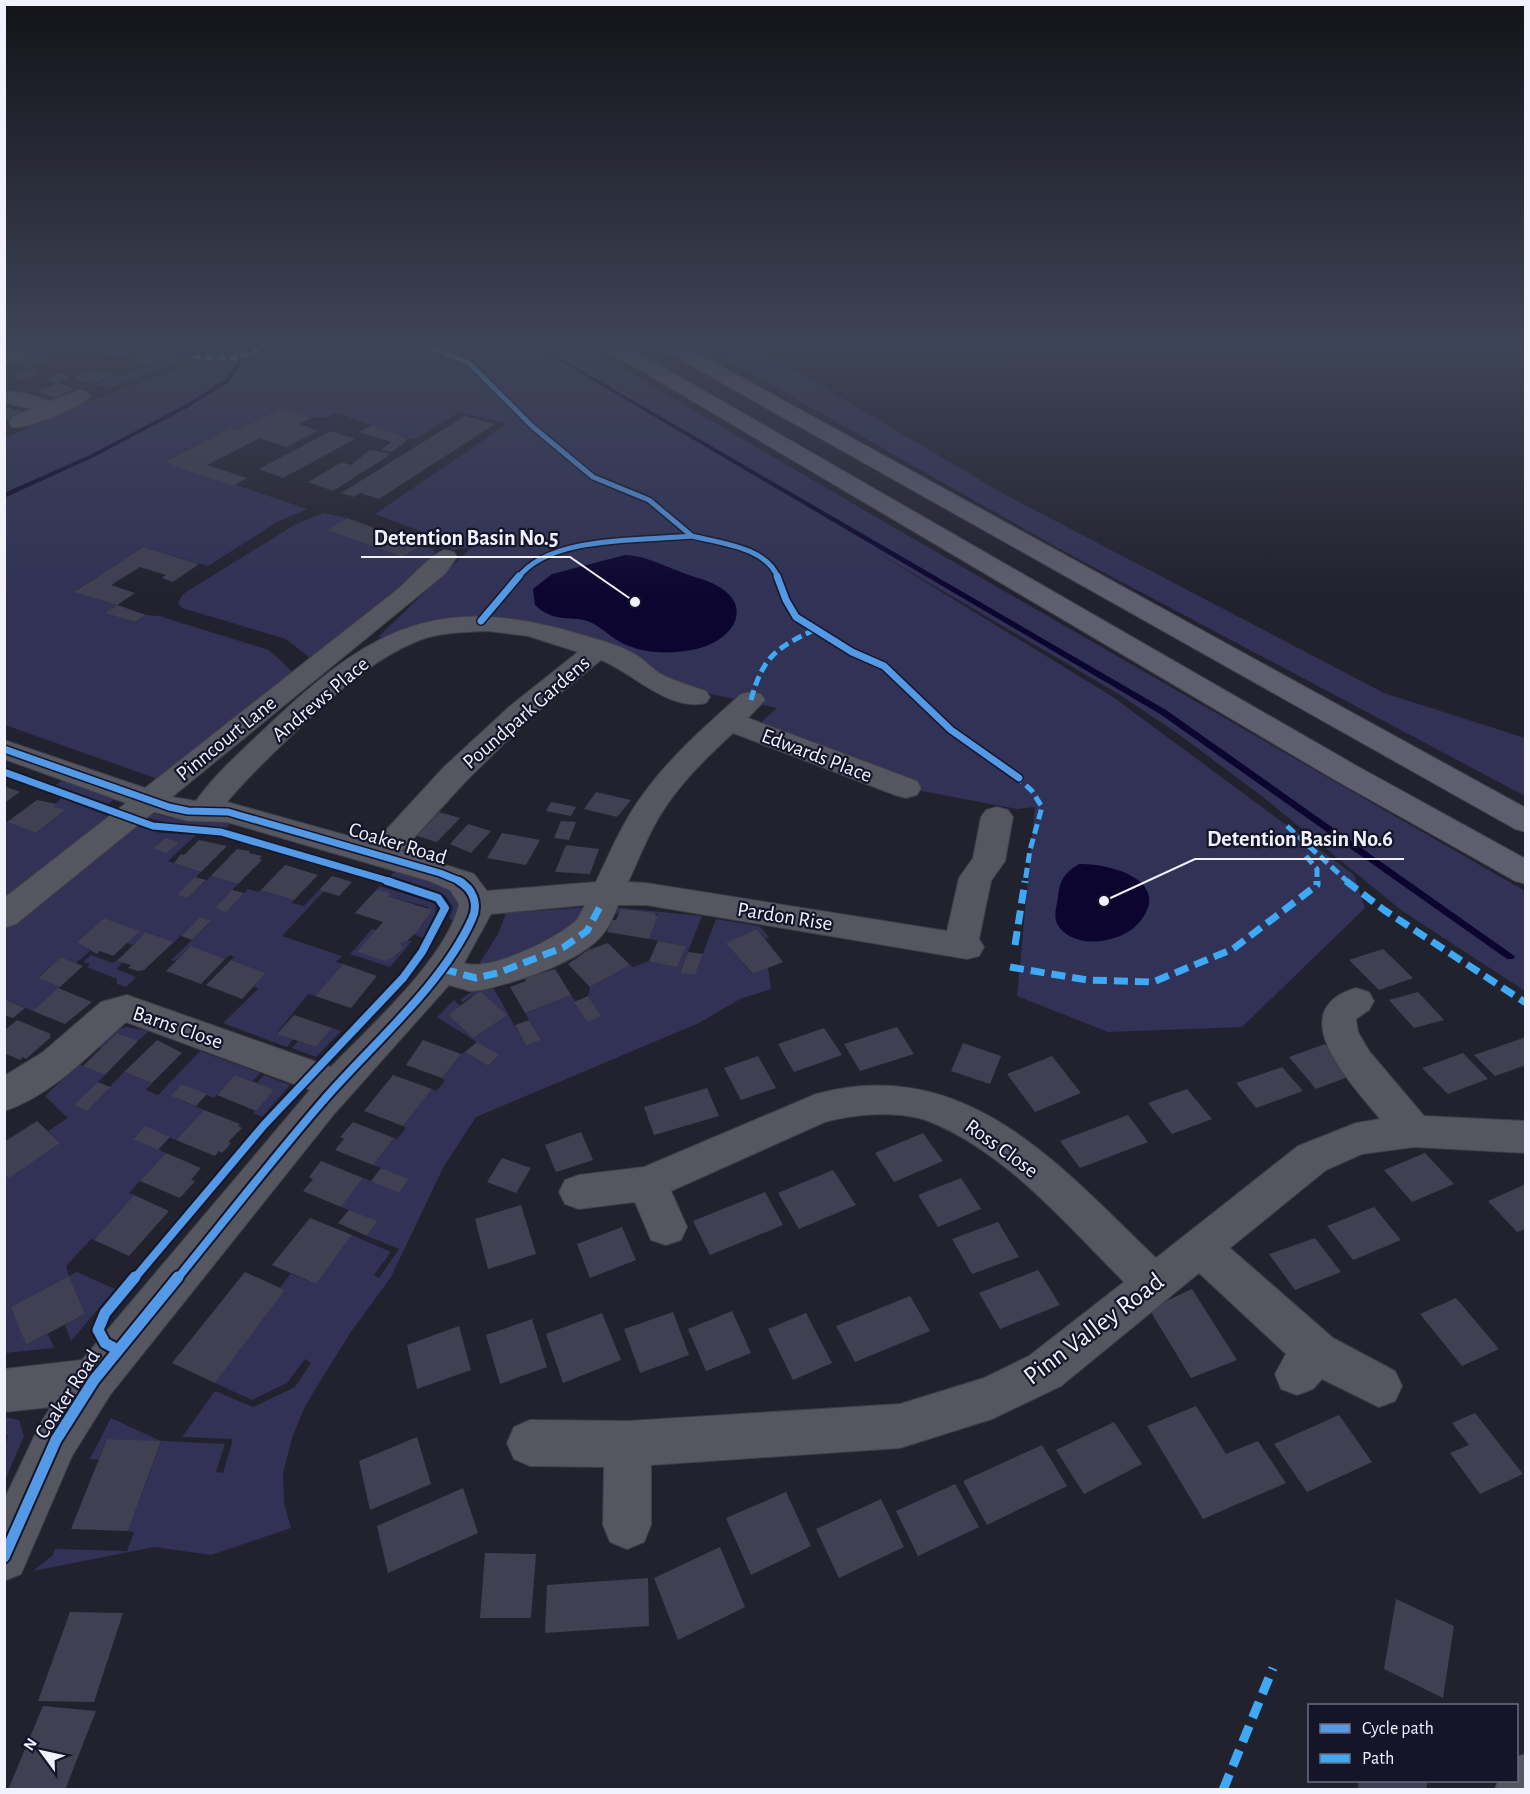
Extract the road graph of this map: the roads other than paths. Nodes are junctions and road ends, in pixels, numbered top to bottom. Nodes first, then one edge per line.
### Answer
1 (752, 427) edge
2 (815, 427) edge
3 (445, 557) dead end
4 (597, 650) junction
5 (696, 697) dead end
6 (751, 700) dead end
7 (729, 721) junction
8 (4, 749) edge
9 (906, 788) dead end
10 (148, 801) junction
11 (205, 811) junction
12 (997, 817) dead end
13 (1526, 822) edge
14 (380, 856) junction
15 (1526, 873) edge
16 (607, 892) junction
17 (476, 904) junction
18 (4, 916) edge
19 (443, 969) junction
20 (1356, 1001) dead end
21 (338, 1084) junction
22 (4, 1096) edge
23 (1414, 1131) junction
24 (1526, 1137) edge
25 (648, 1183) junction
26 (579, 1192) dead end
27 (666, 1227) dead end
28 (1200, 1248) junction
29 (1153, 1283) junction
30 (94, 1380) junction
31 (1379, 1386) dead end
32 (4, 1391) edge
33 (530, 1443) dead end
34 (628, 1444) junction
35 (627, 1525) dead end
36 (4, 1557) edge
37 (1526, 1781) edge
38 (1522, 1790) edge

1 - 15 highway
2 - 13 highway
3 - 10 street, Pinncourt Lane
4 - 5 street, Poundpark Gardens
4 - 11 street, Andrews Place
4 - 14 street, Poundpark Gardens
6 - 7 street, Edwards Place
7 - 9 street, Edwards Place
7 - 16 street, Edwards Place
8 - 10 street, Coaker Road
10 - 11 street, Coaker Road
10 - 18 street, Pinncourt Lane
11 - 14 street, Coaker Road
12 - 16 street, Pardon Rise
14 - 17 street, Coaker Road
16 - 17 street, Pardon Rise
16 - 19 street
17 - 19 street, Coaker Road
19 - 21 street, Coaker Road
20 - 23 street
21 - 22 street, Barns Close
21 - 30 street, Coaker Road
23 - 24 street, Pinn Valley Road
23 - 28 street, Pinn Valley Road
25 - 26 street, Ross Close
25 - 27 street
25 - 29 street, Ross Close
28 - 29 street, Pinn Valley Road
28 - 31 street
29 - 34 street, Pinn Valley Road
30 - 32 street
30 - 36 street, Coaker Road
33 - 34 street, Pinn Valley Road
34 - 35 street
37 - 38 street

